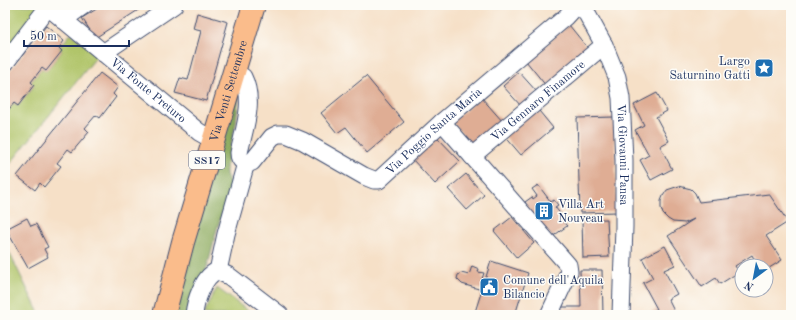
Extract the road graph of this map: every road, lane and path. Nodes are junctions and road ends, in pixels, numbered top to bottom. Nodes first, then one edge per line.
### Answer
1 (84, 5) edge
2 (174, 5) edge
3 (254, 5) edge
4 (578, 5) edge
5 (63, 20) junction
6 (604, 45) junction
7 (103, 53) junction
8 (5, 63) edge
9 (234, 72) junction
10 (442, 122) junction
11 (213, 140) junction
12 (472, 156) junction
13 (246, 163) junction
14 (218, 271) junction
15 (164, 315) edge
16 (194, 315) edge
17 (280, 315) edge
18 (549, 315) edge
19 (621, 315) edge

1 - 5 street
2 - 7 street
3 - 9 main road, Via Venti Settembre / SS17
4 - 6 street, Via Giovanni Pansa
4 - 10 street, Via Poggio Santa Maria
5 - 7 street, Via Fonte Preturo
5 - 8 street, Via Fonte Preturo
6 - 12 street, Via Gennaro Finamore
6 - 19 street, Via Giovanni Pansa
7 - 11 street, Via Fonte Preturo
9 - 11 main road, Via Venti Settembre / SS17
9 - 13 street
10 - 12 street
10 - 13 street, Via Poggio Santa Maria
11 - 15 main road, Via Venti Settembre / SS17
12 - 18 street
13 - 14 street
14 - 16 street
14 - 17 street

